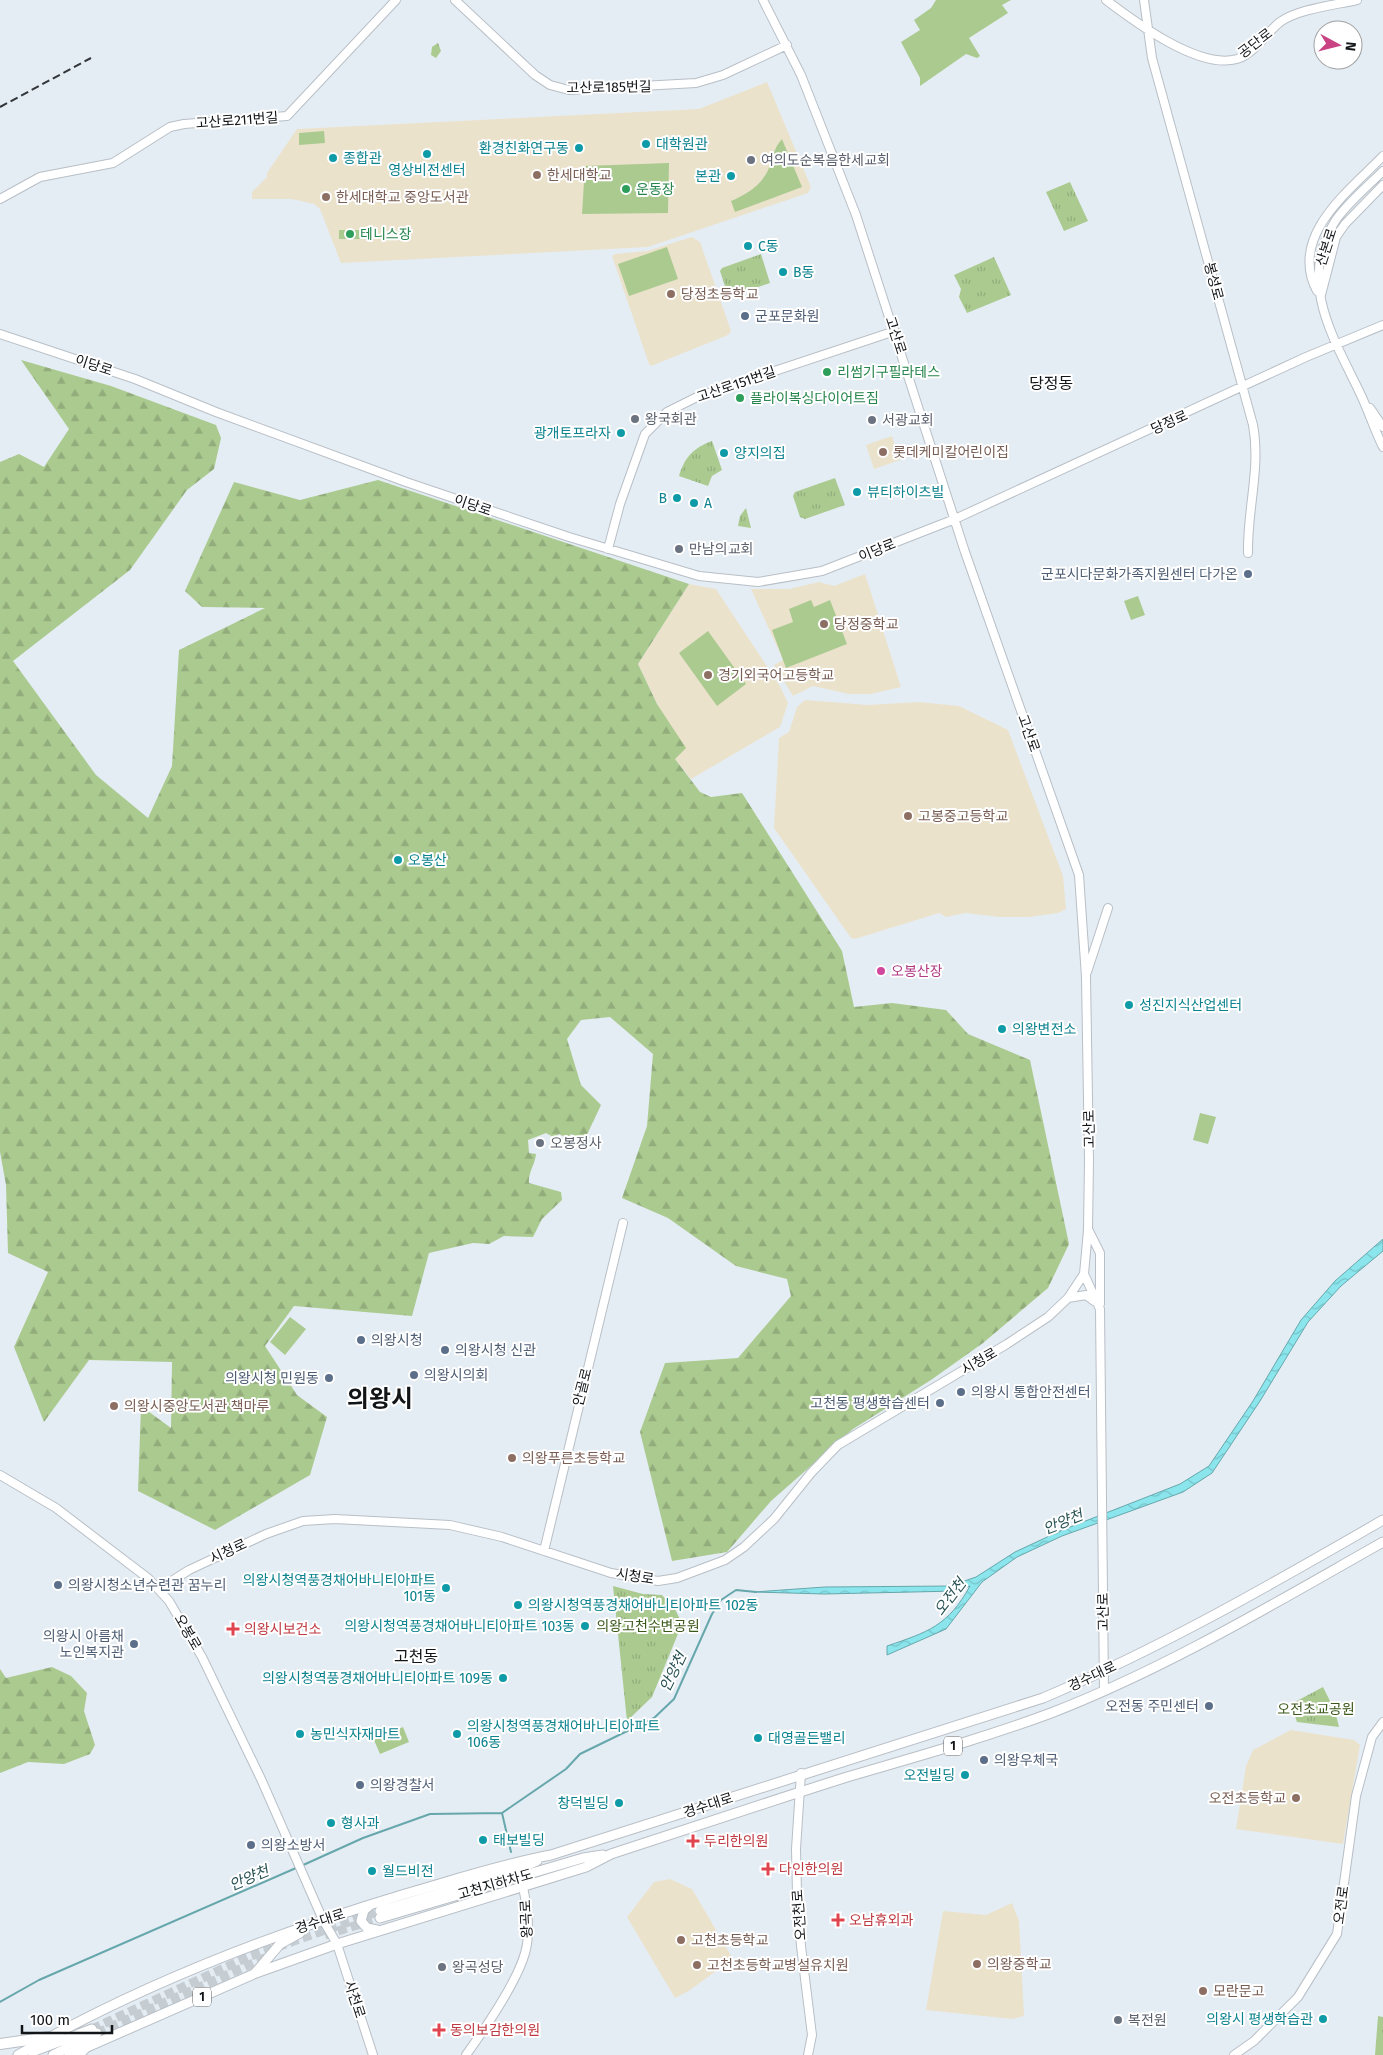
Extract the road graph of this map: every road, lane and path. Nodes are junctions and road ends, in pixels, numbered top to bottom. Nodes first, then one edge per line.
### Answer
1 (396, 0) edge
2 (456, 0) edge
3 (1106, 0) edge
4 (1144, 0) edge
5 (1357, 0) edge
6 (764, 1) edge
7 (1148, 31) junction
8 (788, 45) junction
9 (1383, 156) edge
10 (1383, 171) edge
11 (1383, 185) edge
12 (0, 200) edge
13 (1320, 297) junction
14 (1383, 324) edge
15 (895, 330) junction
16 (0, 334) edge
17 (1336, 344) junction
18 (1244, 386) junction
19 (1361, 395) junction
20 (1383, 427) edge
21 (1383, 447) edge
22 (955, 519) junction
23 (608, 549) junction
24 (1248, 553) dead end
25 (1108, 908) dead end
26 (1086, 977) junction
27 (623, 1223) dead end
28 (1088, 1230) junction
29 (1084, 1274) junction
30 (1068, 1298) junction
31 (1100, 1309) junction
32 (0, 1475) edge
33 (1383, 1520) edge
34 (1383, 1542) edge
35 (544, 1551) junction
36 (159, 1589) junction
37 (1104, 1672) junction
38 (1104, 1690) junction
39 (1383, 1722) edge
40 (801, 1774) junction
41 (799, 1793) junction
42 (611, 1854) junction
43 (551, 1855) junction
44 (523, 1887) junction
45 (371, 1905) junction
46 (323, 1920) junction
47 (294, 1929) junction
48 (378, 1931) junction
49 (336, 1944) junction
50 (256, 1972) junction
51 (50, 2037) junction
52 (0, 2044) edge
53 (81, 2052) edge
54 (18, 2055) edge
55 (22, 2055) edge
56 (52, 2055) edge
57 (68, 2055) edge
58 (373, 2055) edge
59 (466, 2055) edge
60 (808, 2055) edge
61 (1234, 2055) edge

1 - 12 street, 고산로211번길
2 - 8 street, 고산로185번길
3 - 7 street, 공단로
4 - 7 street, 봉성로
5 - 7 street, 공단로
6 - 8 street, 고산로
7 - 18 street, 봉성로
8 - 15 street, 고산로
9 - 13 street
10 - 13 street, 산본로
11 - 13 street
13 - 17 street, 산본로
14 - 17 street, 당정로
15 - 22 street, 고산로
15 - 23 street, 고산로151번길
16 - 23 street, 이당로
17 - 18 street, 당정로
17 - 19 street, 산본로
18 - 22 street, 당정로
18 - 24 street, 봉성로
19 - 20 street, 산본로
19 - 21 street, 산본로
22 - 23 street, 이당로
22 - 26 street, 고산로
25 - 26 street
26 - 28 street, 고산로
27 - 35 street, 안골로
28 - 29 street, 고산로
28 - 31 street
29 - 30 street, 시청로
29 - 31 street, 고산로
30 - 31 street
30 - 35 street, 시청로
31 - 37 street, 고산로
32 - 36 street, 오봉로
33 - 37 main road, 경수대로 / 1
34 - 38 main road, 경수대로 / 1
35 - 36 street, 시청로
36 - 46 street, 오봉로
37 - 38 street, 고산로
37 - 40 main road, 경수대로 / 1
38 - 41 main road, 경수대로 / 1
39 - 61 street, 오전로
40 - 41 street, 오전천로
40 - 43 main road, 경수대로 / 1
41 - 42 main road, 경수대로 / 1
41 - 60 street, 오전천로
42 - 43 main road, 고천지하차도 / 1
42 - 44 main road, 경수대로 / 1
43 - 45 main road, 경수대로 / 1
44 - 48 main road, 경수대로 / 1
44 - 59 street, 왕곡로
45 - 46 main road, 경수대로 / 1
45 - 48 main road
46 - 47 main road, 경수대로 / 1
46 - 49 street
47 - 50 main road
47 - 51 main road, 경수대로 / 1
48 - 49 main road, 경수대로 / 1
49 - 50 main road, 경수대로 / 1
49 - 58 street, 사천로
50 - 53 main road, 경수대로 / 1
51 - 52 highway
51 - 54 main road, 경수대로 / 1
53 - 57 main road, 경수대로 / 1
55 - 56 main road

